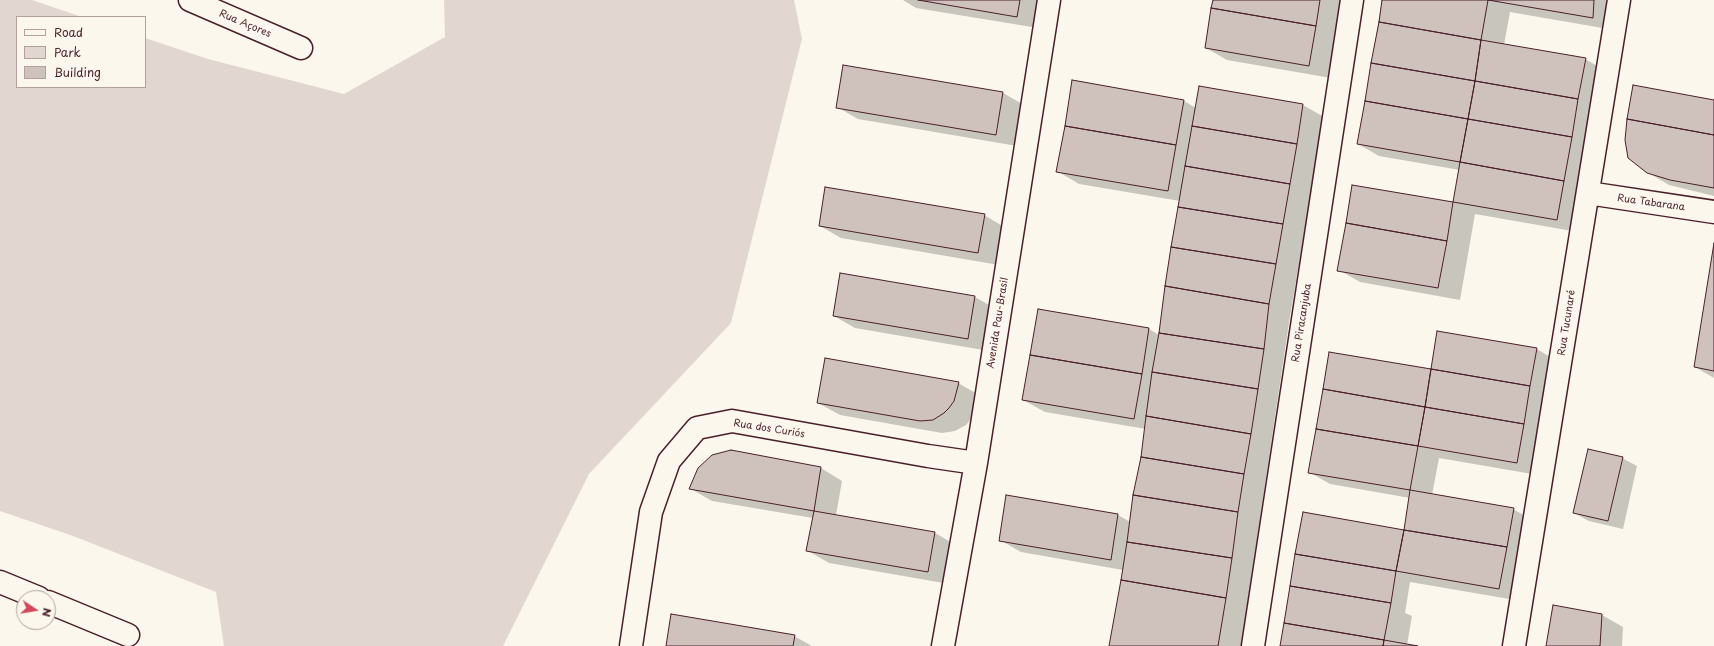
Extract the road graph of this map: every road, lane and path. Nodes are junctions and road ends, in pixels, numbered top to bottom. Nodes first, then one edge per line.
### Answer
1 (190, 0) edge
2 (1049, 0) edge
3 (1352, 0) edge
4 (1619, 0) edge
5 (301, 48) dead end
6 (1588, 193) junction
7 (1714, 212) edge
8 (976, 463) junction
9 (0, 582) edge
10 (20, 590) edge
11 (56, 605) edge
12 (128, 635) dead end
13 (630, 646) edge
14 (943, 646) edge
15 (1253, 646) edge
16 (1514, 646) edge

1 - 5 street, Rua Açores
2 - 8 street, Avenida Pau-Brasil
3 - 15 street, Rua Piracanjuba
4 - 6 street, Rua Tucunaré
6 - 7 street, Rua Tabarana
6 - 16 street, Rua Tucunaré
8 - 13 street, Rua dos Curiós
8 - 14 street, Avenida Pau-Brasil
9 - 10 street
11 - 12 street

